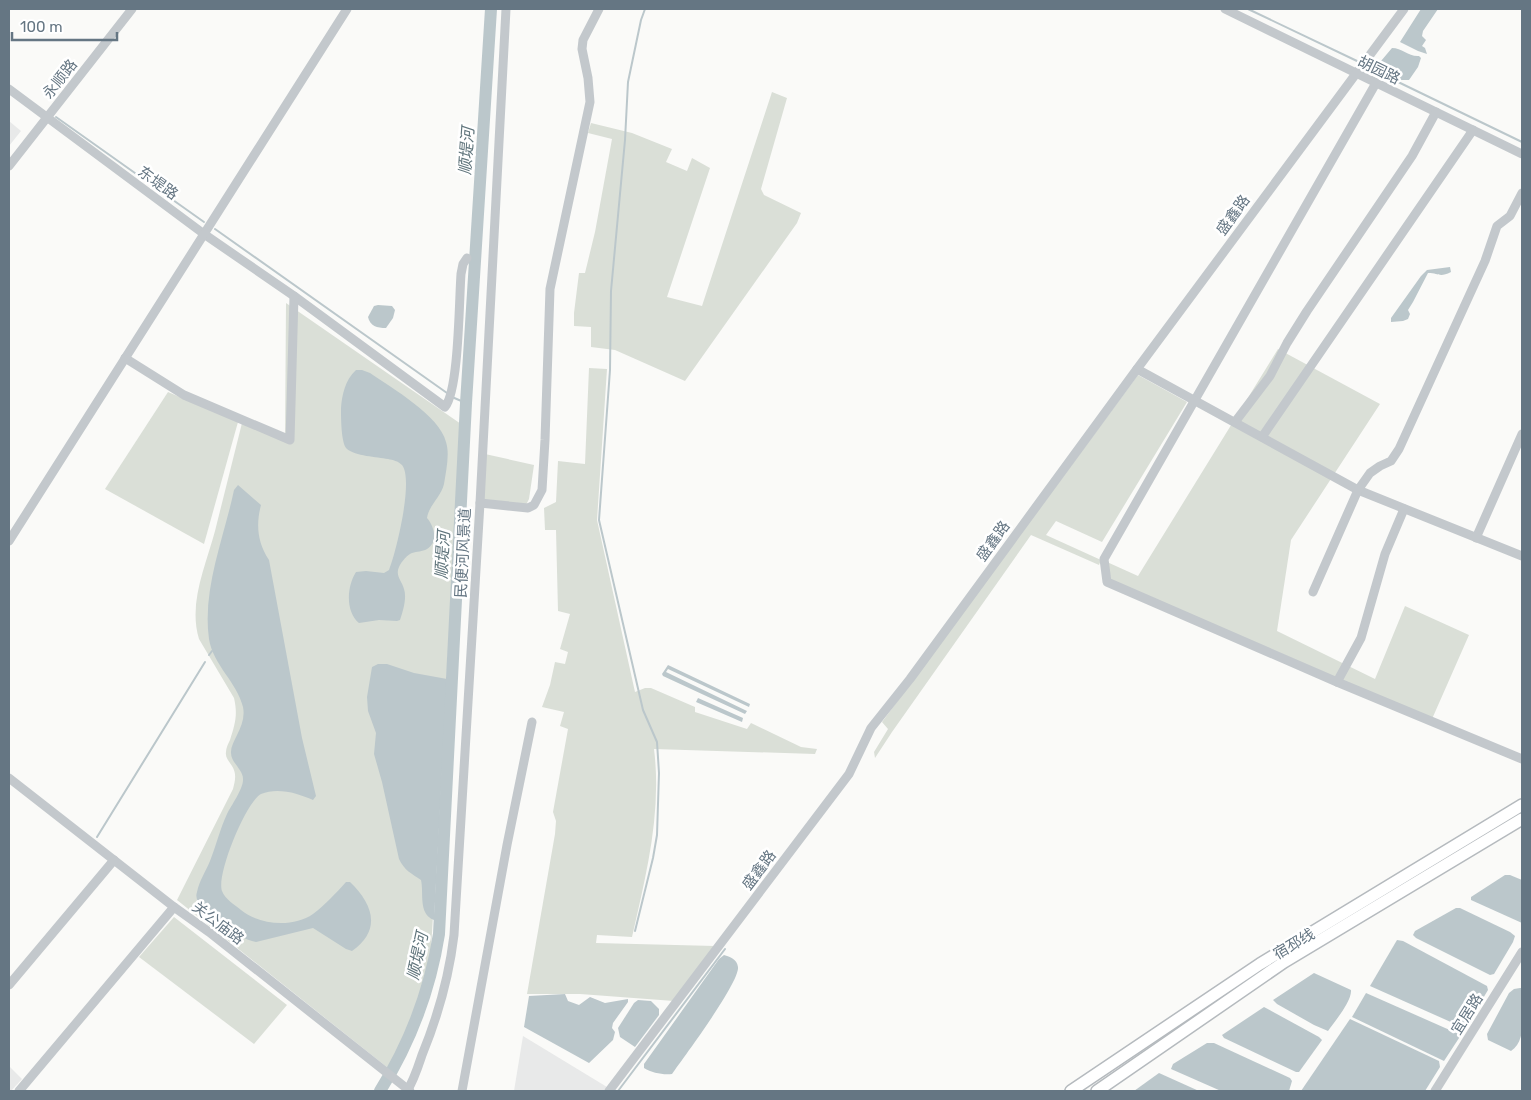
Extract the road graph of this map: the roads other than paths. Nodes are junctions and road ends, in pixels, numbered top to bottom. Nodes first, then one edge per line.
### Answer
1 (132, 9) edge
2 (348, 9) edge
3 (506, 9) edge
4 (599, 9) edge
5 (1225, 9) edge
6 (1404, 9) edge
7 (1355, 73) junction
8 (1376, 83) junction
9 (9, 89) edge
10 (1436, 112) junction
11 (46, 118) junction
12 (1473, 130) junction
13 (1522, 154) edge
14 (9, 166) edge
15 (1522, 193) edge
16 (204, 234) junction
17 (467, 258) dead end
18 (294, 296) junction
19 (125, 358) junction
20 (1137, 369) junction
21 (1195, 400) junction
22 (1235, 422) junction
23 (1522, 434) edge
24 (1262, 437) junction
25 (1358, 490) junction
26 (480, 503) junction
27 (1404, 509) junction
28 (1476, 538) junction
29 (9, 541) edge
30 (1522, 556) edge
31 (1313, 592) dead end
32 (1337, 682) junction
33 (532, 722) dead end
34 (1522, 759) edge
35 (9, 778) edge
36 (1522, 805) edge
37 (1522, 819) edge
38 (114, 860) junction
39 (174, 907) junction
40 (1522, 952) edge
41 (9, 985) edge
42 (407, 1090) edge
43 (19, 1091) edge
44 (462, 1091) edge
45 (609, 1091) edge
46 (1071, 1091) edge
47 (1097, 1091) edge
48 (1435, 1091) edge

1 - 11 street, 永顺路
2 - 16 street
3 - 26 street, 民便河风景道
4 - 26 street
5 - 7 street, 胡园路
6 - 7 street, 盛鑫路
7 - 8 street, 胡园路
7 - 20 street, 盛鑫路
8 - 10 street, 胡园路
8 - 21 street
9 - 11 street, 东堤路
10 - 12 street, 胡园路
10 - 22 street
11 - 14 street, 永顺路
11 - 16 street, 东堤路
12 - 13 street, 胡园路
12 - 24 street
15 - 25 street
16 - 18 street, 东堤路
16 - 19 street
17 - 18 street, 东堤路
18 - 19 street
19 - 29 street
20 - 21 street
20 - 45 street, 盛鑫路
21 - 22 street
21 - 32 street
22 - 24 street
23 - 28 street
24 - 25 street
25 - 27 street
25 - 31 street
26 - 42 street, 民便河风景道
27 - 28 street
27 - 32 street
28 - 30 street
32 - 34 street
33 - 44 street
35 - 38 street, 关公庙路
36 - 46 main road, 宿邳线
37 - 47 main road, 宿邳线
38 - 39 street, 关公庙路
38 - 41 street
39 - 42 street, 关公庙路
39 - 43 street
40 - 48 street, 宜居路

